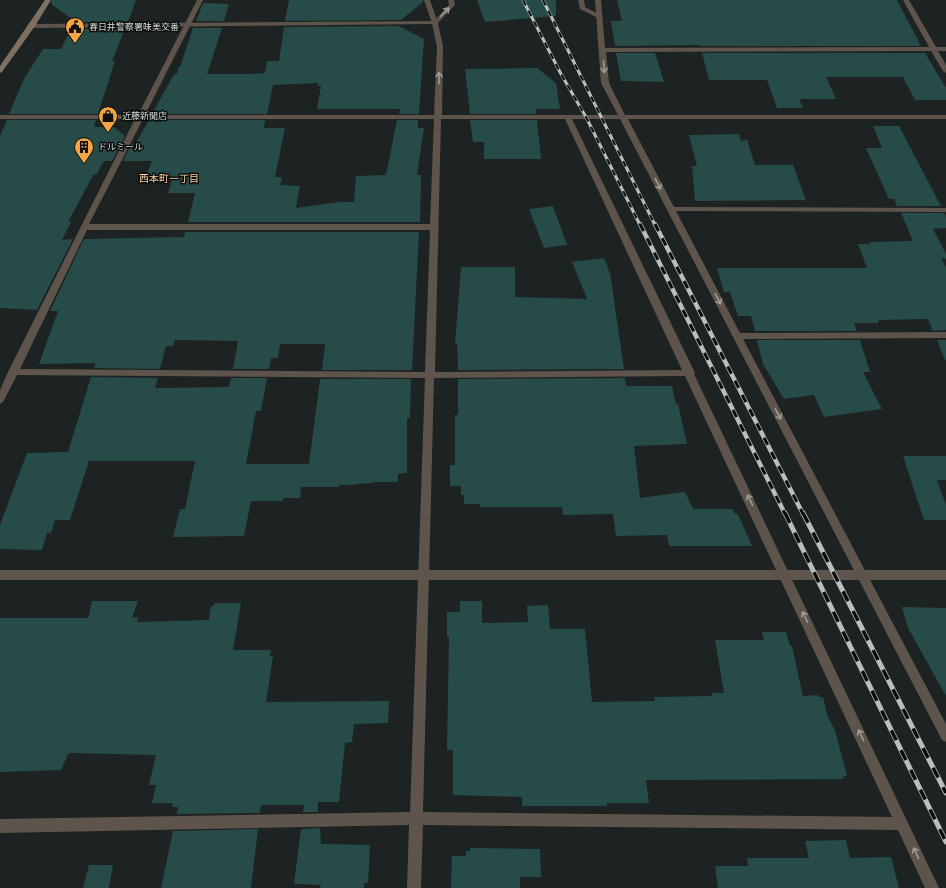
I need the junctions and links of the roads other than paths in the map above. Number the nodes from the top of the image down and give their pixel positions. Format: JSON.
{"nodes":[{"id":1,"x":48,"y":0,"type":"edge"},
{"id":2,"x":200,"y":0,"type":"edge"},
{"id":3,"x":427,"y":0,"type":"edge"},
{"id":4,"x":451,"y":0,"type":"edge"},
{"id":5,"x":581,"y":0,"type":"edge"},
{"id":6,"x":598,"y":0,"type":"edge"},
{"id":7,"x":906,"y":0,"type":"edge"},
{"id":8,"x":600,"y":16,"type":"junction"},
{"id":9,"x":435,"y":23,"type":"junction"},
{"id":10,"x":32,"y":26,"type":"junction"},
{"id":11,"x":186,"y":26,"type":"junction"},
{"id":12,"x":946,"y":49,"type":"edge"},
{"id":13,"x":603,"y":50,"type":"junction"},
{"id":14,"x":934,"y":50,"type":"junction"},
{"id":15,"x":0,"y":71,"type":"edge"},
{"id":16,"x":946,"y":71,"type":"edge"},
{"id":17,"x":439,"y":116,"type":"junction"},
{"id":18,"x":567,"y":116,"type":"junction"},
{"id":19,"x":622,"y":116,"type":"junction"},
{"id":20,"x":0,"y":117,"type":"edge"},
{"id":21,"x":946,"y":117,"type":"edge"},
{"id":22,"x":140,"y":118,"type":"junction"},
{"id":23,"x":670,"y":209,"type":"junction"},
{"id":24,"x":946,"y":210,"type":"edge"},
{"id":25,"x":84,"y":227,"type":"junction"},
{"id":26,"x":435,"y":227,"type":"junction"},
{"id":27,"x":946,"y":335,"type":"edge"},
{"id":28,"x":737,"y":336,"type":"junction"},
{"id":29,"x":14,"y":372,"type":"junction"},
{"id":30,"x":690,"y":373,"type":"junction"},
{"id":31,"x":430,"y":375,"type":"junction"},
{"id":32,"x":0,"y":400,"type":"edge"},
{"id":33,"x":0,"y":575,"type":"edge"},
{"id":34,"x":786,"y":575,"type":"junction"},
{"id":35,"x":946,"y":575,"type":"edge"},
{"id":36,"x":424,"y":576,"type":"junction"},
{"id":37,"x":862,"y":576,"type":"junction"},
{"id":38,"x":946,"y":736,"type":"edge"},
{"id":39,"x":417,"y":818,"type":"junction"},
{"id":40,"x":902,"y":824,"type":"junction"},
{"id":41,"x":0,"y":826,"type":"edge"},
{"id":42,"x":414,"y":888,"type":"edge"},
{"id":43,"x":932,"y":888,"type":"edge"}],
"edges":[{"from":1,"to":10,"type":"main road"},
{"from":2,"to":11,"type":"street"},
{"from":3,"to":9,"type":"street"},
{"from":9,"to":4,"type":"street","one_way":true},
{"from":5,"to":8,"type":"street"},
{"from":6,"to":8,"type":"street"},
{"from":7,"to":14,"type":"street"},
{"from":8,"to":13,"type":"street"},
{"from":9,"to":11,"type":"street"},
{"from":17,"to":9,"type":"street","one_way":true},
{"from":10,"to":11,"type":"street"},
{"from":10,"to":15,"type":"main road"},
{"from":11,"to":22,"type":"street"},
{"from":12,"to":14,"type":"street"},
{"from":13,"to":14,"type":"street"},
{"from":13,"to":19,"type":"street","one_way":true},
{"from":14,"to":16,"type":"street"},
{"from":17,"to":18,"type":"street"},
{"from":17,"to":22,"type":"street"},
{"from":17,"to":26,"type":"street"},
{"from":18,"to":19,"type":"street"},
{"from":18,"to":30,"type":"street"},
{"from":19,"to":21,"type":"street"},
{"from":19,"to":23,"type":"street","one_way":true},
{"from":20,"to":22,"type":"street"},
{"from":22,"to":25,"type":"street"},
{"from":23,"to":24,"type":"street"},
{"from":23,"to":28,"type":"street","one_way":true},
{"from":25,"to":26,"type":"street"},
{"from":25,"to":29,"type":"street"},
{"from":26,"to":31,"type":"street"},
{"from":27,"to":28,"type":"street"},
{"from":28,"to":37,"type":"street","one_way":true},
{"from":29,"to":31,"type":"street"},
{"from":29,"to":32,"type":"street"},
{"from":30,"to":31,"type":"street"},
{"from":34,"to":30,"type":"street","one_way":true},
{"from":31,"to":36,"type":"street"},
{"from":33,"to":36,"type":"street"},
{"from":34,"to":36,"type":"street"},
{"from":34,"to":37,"type":"street"},
{"from":40,"to":34,"type":"street","one_way":true},
{"from":35,"to":37,"type":"street"},
{"from":36,"to":39,"type":"street"},
{"from":37,"to":38,"type":"street"},
{"from":39,"to":40,"type":"street"},
{"from":39,"to":41,"type":"street"},
{"from":39,"to":42,"type":"street"},
{"from":43,"to":40,"type":"street","one_way":true}]}
